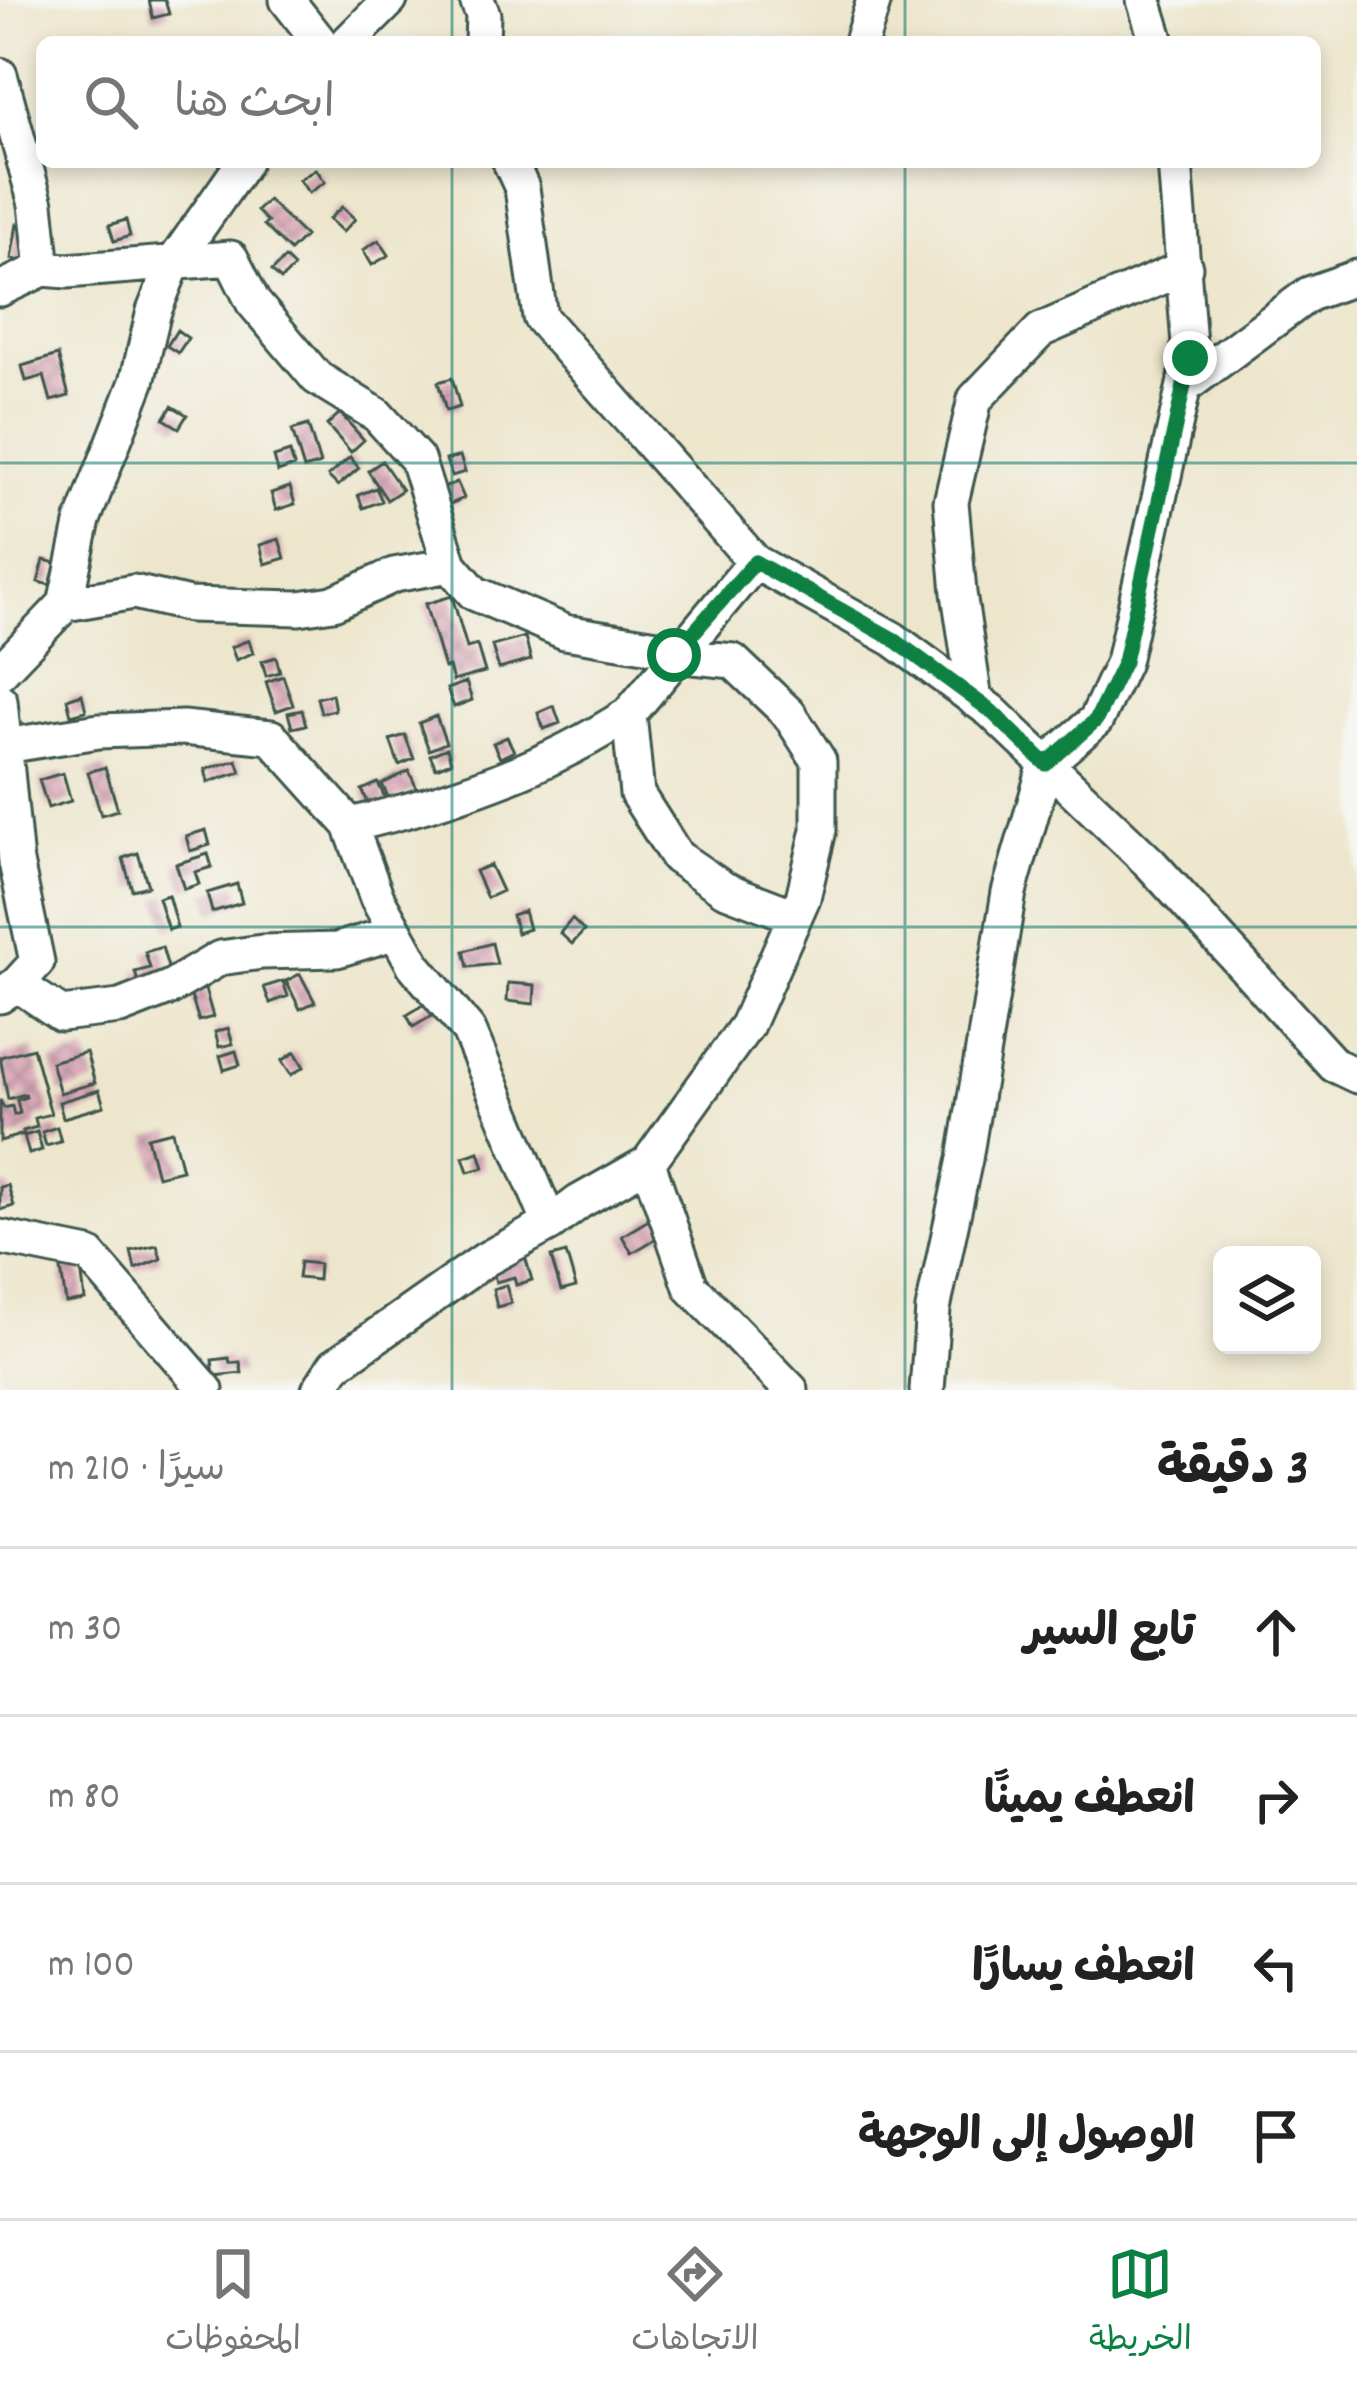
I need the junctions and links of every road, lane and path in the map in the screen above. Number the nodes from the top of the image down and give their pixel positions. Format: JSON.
{"nodes":[{"id":1,"x":287,"y":0,"type":"edge"},
{"id":2,"x":390,"y":0,"type":"edge"},
{"id":3,"x":477,"y":0,"type":"edge"},
{"id":4,"x":874,"y":0,"type":"edge"},
{"id":5,"x":1144,"y":0,"type":"edge"},
{"id":6,"x":315,"y":36,"type":"edge"},
{"id":7,"x":354,"y":36,"type":"edge"},
{"id":8,"x":482,"y":36,"type":"edge"},
{"id":9,"x":863,"y":36,"type":"edge"},
{"id":10,"x":1155,"y":36,"type":"edge"},
{"id":11,"x":0,"y":75,"type":"edge"},
{"id":12,"x":240,"y":168,"type":"edge"},
{"id":13,"x":1176,"y":168,"type":"edge"},
{"id":14,"x":516,"y":175,"type":"edge"},
{"id":15,"x":174,"y":262,"type":"junction"},
{"id":16,"x":1185,"y":267,"type":"junction"},
{"id":17,"x":43,"y":269,"type":"junction"},
{"id":18,"x":1357,"y":278,"type":"edge"},
{"id":19,"x":0,"y":289,"type":"edge"},
{"id":20,"x":1184,"y":387,"type":"junction"},
{"id":21,"x":755,"y":562,"type":"junction"},
{"id":22,"x":450,"y":565,"type":"junction"},
{"id":23,"x":64,"y":604,"type":"junction"},
{"id":24,"x":674,"y":655,"type":"junction"},
{"id":25,"x":0,"y":672,"type":"edge"},
{"id":26,"x":0,"y":700,"type":"edge"},
{"id":27,"x":975,"y":700,"type":"junction"},
{"id":28,"x":629,"y":714,"type":"junction"},
{"id":29,"x":5,"y":746,"type":"junction"},
{"id":30,"x":1046,"y":764,"type":"junction"},
{"id":31,"x":350,"y":825,"type":"junction"},
{"id":32,"x":794,"y":916,"type":"junction"},
{"id":33,"x":396,"y":932,"type":"junction"},
{"id":34,"x":9,"y":990,"type":"edge"},
{"id":35,"x":1357,"y":1076,"type":"edge"},
{"id":36,"x":648,"y":1162,"type":"junction"},
{"id":37,"x":550,"y":1224,"type":"junction"},
{"id":38,"x":0,"y":1237,"type":"edge"},
{"id":39,"x":206,"y":1390,"type":"edge"},
{"id":40,"x":320,"y":1390,"type":"edge"},
{"id":41,"x":791,"y":1390,"type":"edge"},
{"id":42,"x":927,"y":1390,"type":"edge"}],
"edges":[{"from":1,"to":6,"type":"street"},
{"from":2,"to":7,"type":"street"},
{"from":3,"to":8,"type":"street"},
{"from":4,"to":9,"type":"street"},
{"from":5,"to":10,"type":"street"},
{"from":11,"to":17,"type":"street"},
{"from":12,"to":15,"type":"street"},
{"from":13,"to":16,"type":"street"},
{"from":14,"to":21,"type":"street"},
{"from":15,"to":17,"type":"street"},
{"from":15,"to":22,"type":"street"},
{"from":15,"to":23,"type":"street"},
{"from":16,"to":20,"type":"street"},
{"from":16,"to":27,"type":"street"},
{"from":17,"to":19,"type":"street"},
{"from":18,"to":20,"type":"street"},
{"from":20,"to":30,"type":"street"},
{"from":21,"to":24,"type":"street"},
{"from":21,"to":27,"type":"street"},
{"from":22,"to":23,"type":"street"},
{"from":22,"to":24,"type":"street"},
{"from":23,"to":25,"type":"street"},
{"from":24,"to":28,"type":"street"},
{"from":24,"to":32,"type":"street"},
{"from":26,"to":29,"type":"street"},
{"from":27,"to":30,"type":"street"},
{"from":28,"to":31,"type":"street"},
{"from":28,"to":32,"type":"street"},
{"from":29,"to":31,"type":"street"},
{"from":29,"to":34,"type":"street"},
{"from":30,"to":35,"type":"street"},
{"from":30,"to":42,"type":"street"},
{"from":31,"to":33,"type":"street"},
{"from":32,"to":36,"type":"street"},
{"from":33,"to":34,"type":"street"},
{"from":33,"to":37,"type":"street"},
{"from":36,"to":37,"type":"street"},
{"from":36,"to":41,"type":"street"},
{"from":37,"to":40,"type":"street"},
{"from":38,"to":39,"type":"street"}]}
